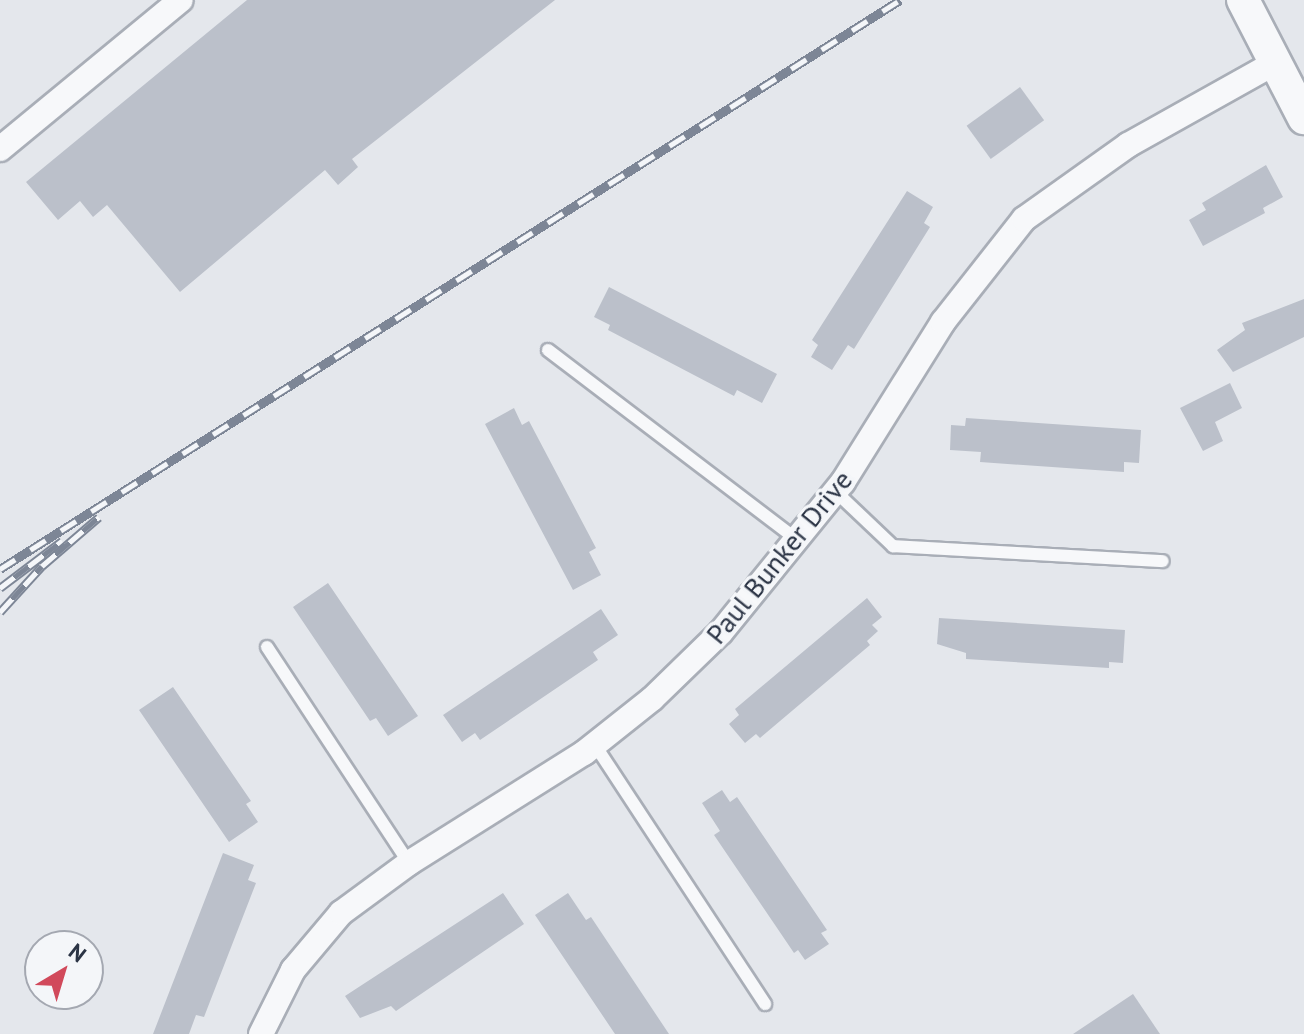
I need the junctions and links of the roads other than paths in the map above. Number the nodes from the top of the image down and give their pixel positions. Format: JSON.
{"nodes":[{"id":1,"x":181,"y":0,"type":"edge"},
{"id":2,"x":1243,"y":0,"type":"edge"},
{"id":3,"x":1275,"y":63,"type":"junction"},
{"id":4,"x":1304,"y":118,"type":"edge"},
{"id":5,"x":0,"y":149,"type":"edge"},
{"id":6,"x":548,"y":350,"type":"dead end"},
{"id":7,"x":836,"y":492,"type":"junction"},
{"id":8,"x":799,"y":541,"type":"junction"},
{"id":9,"x":1163,"y":561,"type":"dead end"},
{"id":10,"x":267,"y":647,"type":"dead end"},
{"id":11,"x":595,"y":745,"type":"junction"},
{"id":12,"x":409,"y":863,"type":"junction"},
{"id":13,"x":765,"y":1004,"type":"dead end"},
{"id":14,"x":261,"y":1034,"type":"edge"}],
"edges":[{"from":1,"to":5,"type":"street"},
{"from":2,"to":3,"type":"street"},
{"from":3,"to":4,"type":"street"},
{"from":3,"to":7,"type":"street","name":"Paul Bunker Drive"},
{"from":6,"to":8,"type":"lane"},
{"from":7,"to":8,"type":"street","name":"Paul Bunker Drive"},
{"from":7,"to":9,"type":"lane"},
{"from":8,"to":11,"type":"street","name":"Paul Bunker Drive"},
{"from":10,"to":12,"type":"lane"},
{"from":11,"to":12,"type":"street","name":"Paul Bunker Drive"},
{"from":11,"to":13,"type":"lane"},
{"from":12,"to":14,"type":"street","name":"Paul Bunker Drive"}]}
